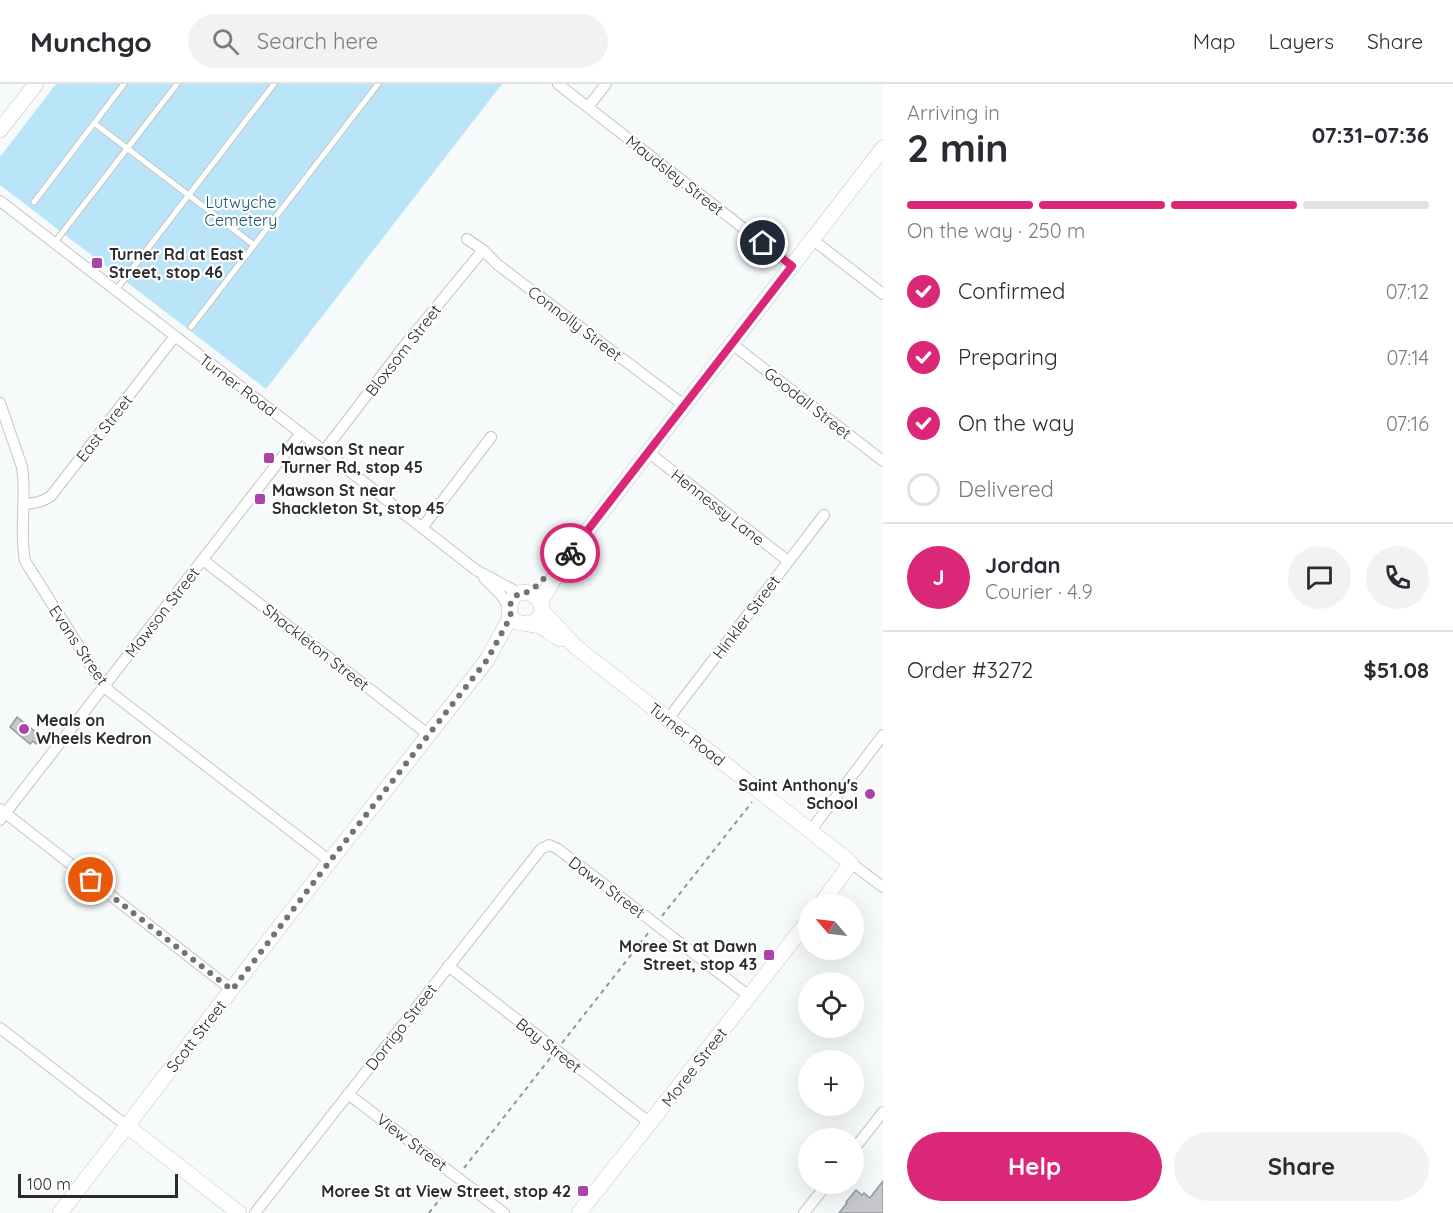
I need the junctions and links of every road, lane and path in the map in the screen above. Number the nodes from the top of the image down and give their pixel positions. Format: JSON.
{"nodes":[{"id":1,"x":36,"y":84,"type":"edge"},
{"id":2,"x":124,"y":84,"type":"edge"},
{"id":3,"x":177,"y":84,"type":"edge"},
{"id":4,"x":274,"y":84,"type":"edge"},
{"id":5,"x":378,"y":84,"type":"edge"},
{"id":6,"x":558,"y":84,"type":"edge"},
{"id":7,"x":606,"y":84,"type":"edge"},
{"id":8,"x":588,"y":107,"type":"junction"},
{"id":9,"x":94,"y":123,"type":"junction"},
{"id":10,"x":0,"y":130,"type":"edge"},
{"id":11,"x":128,"y":148,"type":"junction"},
{"id":12,"x":883,"y":148,"type":"edge"},
{"id":13,"x":189,"y":195,"type":"junction"},
{"id":14,"x":0,"y":201,"type":"edge"},
{"id":15,"x":34,"y":202,"type":"dead end"},
{"id":16,"x":467,"y":238,"type":"dead end"},
{"id":17,"x":813,"y":240,"type":"junction"},
{"id":18,"x":55,"y":242,"type":"junction"},
{"id":19,"x":254,"y":245,"type":"junction"},
{"id":20,"x":483,"y":250,"type":"junction"},
{"id":21,"x":792,"y":266,"type":"junction"},
{"id":22,"x":116,"y":290,"type":"junction"},
{"id":23,"x":883,"y":294,"type":"edge"},
{"id":24,"x":191,"y":327,"type":"dead end"},
{"id":25,"x":175,"y":336,"type":"junction"},
{"id":26,"x":732,"y":344,"type":"junction"},
{"id":27,"x":0,"y":403,"type":"edge"},
{"id":28,"x":685,"y":406,"type":"junction"},
{"id":29,"x":301,"y":432,"type":"junction"},
{"id":30,"x":491,"y":437,"type":"dead end"},
{"id":31,"x":324,"y":451,"type":"junction"},
{"id":32,"x":648,"y":452,"type":"junction"},
{"id":33,"x":883,"y":461,"type":"edge"},
{"id":34,"x":23,"y":504,"type":"junction"},
{"id":35,"x":824,"y":515,"type":"dead end"},
{"id":36,"x":422,"y":528,"type":"junction"},
{"id":37,"x":203,"y":560,"type":"junction"},
{"id":38,"x":564,"y":561,"type":"junction"},
{"id":39,"x":788,"y":561,"type":"junction"},
{"id":40,"x":476,"y":570,"type":"junction"},
{"id":41,"x":524,"y":593,"type":"junction"},
{"id":42,"x":541,"y":606,"type":"junction"},
{"id":43,"x":518,"y":618,"type":"junction"},
{"id":44,"x":576,"y":647,"type":"junction"},
{"id":45,"x":104,"y":686,"type":"junction"},
{"id":46,"x":668,"y":720,"type":"junction"},
{"id":47,"x":429,"y":735,"type":"junction"},
{"id":48,"x":883,"y":735,"type":"edge"},
{"id":49,"x":752,"y":802,"type":"dead end"},
{"id":50,"x":2,"y":814,"type":"edge"},
{"id":51,"x":811,"y":830,"type":"junction"},
{"id":52,"x":549,"y":845,"type":"joint"},
{"id":53,"x":330,"y":861,"type":"junction"},
{"id":54,"x":851,"y":863,"type":"junction"},
{"id":55,"x":883,"y":887,"type":"edge"},
{"id":56,"x":828,"y":894,"type":"edge"},
{"id":57,"x":656,"y":924,"type":"junction"},
{"id":58,"x":798,"y":934,"type":"edge"},
{"id":59,"x":448,"y":966,"type":"junction"},
{"id":60,"x":232,"y":990,"type":"junction"},
{"id":61,"x":749,"y":996,"type":"junction"},
{"id":62,"x":0,"y":1028,"type":"edge"},
{"id":63,"x":556,"y":1051,"type":"junction"},
{"id":64,"x":348,"y":1094,"type":"junction"},
{"id":65,"x":883,"y":1112,"type":"edge"},
{"id":66,"x":651,"y":1123,"type":"junction"},
{"id":67,"x":127,"y":1126,"type":"junction"},
{"id":68,"x":864,"y":1136,"type":"edge"},
{"id":69,"x":457,"y":1177,"type":"junction"},
{"id":70,"x":819,"y":1194,"type":"edge"},
{"id":71,"x":60,"y":1213,"type":"edge"},
{"id":72,"x":239,"y":1213,"type":"edge"},
{"id":73,"x":255,"y":1213,"type":"edge"},
{"id":74,"x":429,"y":1213,"type":"edge"},
{"id":75,"x":504,"y":1213,"type":"edge"},
{"id":76,"x":579,"y":1213,"type":"edge"},
{"id":77,"x":804,"y":1213,"type":"edge"}],
"edges":[{"from":1,"to":10,"type":"street"},
{"from":2,"to":9,"type":"lane"},
{"from":3,"to":11,"type":"lane"},
{"from":4,"to":13,"type":"lane"},
{"from":5,"to":19,"type":"lane"},
{"from":6,"to":8,"type":"street","name":"Maudsley Street"},
{"from":7,"to":8,"type":"street"},
{"from":8,"to":21,"type":"street","name":"Maudsley Street"},
{"from":9,"to":11,"type":"lane"},
{"from":9,"to":15,"type":"lane"},
{"from":11,"to":13,"type":"lane"},
{"from":11,"to":18,"type":"lane"},
{"from":12,"to":17,"type":"street"},
{"from":13,"to":19,"type":"lane"},
{"from":13,"to":22,"type":"lane"},
{"from":14,"to":18,"type":"street","name":"Turner Road"},
{"from":16,"to":20,"type":"street","name":"Connolly Street"},
{"from":17,"to":21,"type":"street"},
{"from":17,"to":23,"type":"street"},
{"from":18,"to":22,"type":"street","name":"Turner Road"},
{"from":19,"to":24,"type":"lane"},
{"from":20,"to":28,"type":"street","name":"Connolly Street"},
{"from":20,"to":31,"type":"street","name":"Bloxsom Street"},
{"from":21,"to":26,"type":"street"},
{"from":22,"to":25,"type":"street","name":"Turner Road"},
{"from":25,"to":29,"type":"street","name":"Turner Road"},
{"from":25,"to":34,"type":"street","name":"East Street"},
{"from":26,"to":28,"type":"street"},
{"from":26,"to":33,"type":"street","name":"Goodall Street"},
{"from":27,"to":34,"type":"street","name":"Evans Street"},
{"from":28,"to":32,"type":"street"},
{"from":29,"to":31,"type":"street","name":"Turner Road"},
{"from":29,"to":37,"type":"street","name":"Mawson Street"},
{"from":30,"to":36,"type":"street"},
{"from":31,"to":36,"type":"street","name":"Turner Road"},
{"from":32,"to":38,"type":"street"},
{"from":32,"to":39,"type":"street","name":"Hennessy Lane"},
{"from":34,"to":45,"type":"street","name":"Evans Street"},
{"from":35,"to":39,"type":"street","name":"Hinkler Street"},
{"from":36,"to":40,"type":"street","name":"Turner Road"},
{"from":37,"to":45,"type":"street","name":"Mawson Street"},
{"from":37,"to":47,"type":"street","name":"Shackleton Street"},
{"from":38,"to":41,"type":"street"},
{"from":38,"to":42,"type":"street"},
{"from":39,"to":46,"type":"street","name":"Hinkler Street"},
{"from":40,"to":41,"type":"street","name":"Turner Road"},
{"from":40,"to":43,"type":"street","name":"Turner Road"},
{"from":41,"to":42,"type":"street","name":"Turner Road"},
{"from":41,"to":43,"type":"street"},
{"from":42,"to":43,"type":"street"},
{"from":42,"to":44,"type":"street","name":"Turner Road"},
{"from":43,"to":44,"type":"street","name":"Turner Road"},
{"from":43,"to":47,"type":"street","name":"Scott Street"},
{"from":44,"to":46,"type":"street","name":"Turner Road"},
{"from":45,"to":50,"type":"street","name":"Mawson Street"},
{"from":45,"to":53,"type":"street","name":"Evans Street"},
{"from":46,"to":51,"type":"street","name":"Turner Road"},
{"from":47,"to":53,"type":"street","name":"Scott Street"},
{"from":48,"to":51,"type":"street"},
{"from":49,"to":57,"type":"path"},
{"from":50,"to":60,"type":"street"},
{"from":51,"to":54,"type":"street","name":"Turner Road"},
{"from":52,"to":57,"type":"street","name":"Dawn Street"},
{"from":52,"to":59,"type":"street","name":"Dorrigo Street"},
{"from":53,"to":60,"type":"street","name":"Scott Street"},
{"from":54,"to":55,"type":"street","name":"Turner Road"},
{"from":54,"to":56,"type":"street"},
{"from":57,"to":61,"type":"street","name":"Dawn Street"},
{"from":57,"to":63,"type":"path"},
{"from":58,"to":61,"type":"street","name":"Moree Street"},
{"from":59,"to":63,"type":"street","name":"Bay Street"},
{"from":59,"to":64,"type":"street","name":"Dorrigo Street"},
{"from":60,"to":67,"type":"street","name":"Scott Street"},
{"from":61,"to":66,"type":"street","name":"Moree Street"},
{"from":62,"to":67,"type":"street"},
{"from":63,"to":66,"type":"street","name":"Bay Street"},
{"from":63,"to":69,"type":"path"},
{"from":64,"to":69,"type":"street","name":"View Street"},
{"from":64,"to":73,"type":"street","name":"Dorrigo Street"},
{"from":65,"to":68,"type":"street"},
{"from":66,"to":76,"type":"street","name":"Moree Street"},
{"from":67,"to":71,"type":"street","name":"Scott Street"},
{"from":67,"to":72,"type":"street"},
{"from":69,"to":74,"type":"path"},
{"from":69,"to":75,"type":"street","name":"View Street"},
{"from":70,"to":77,"type":"street"}]}
